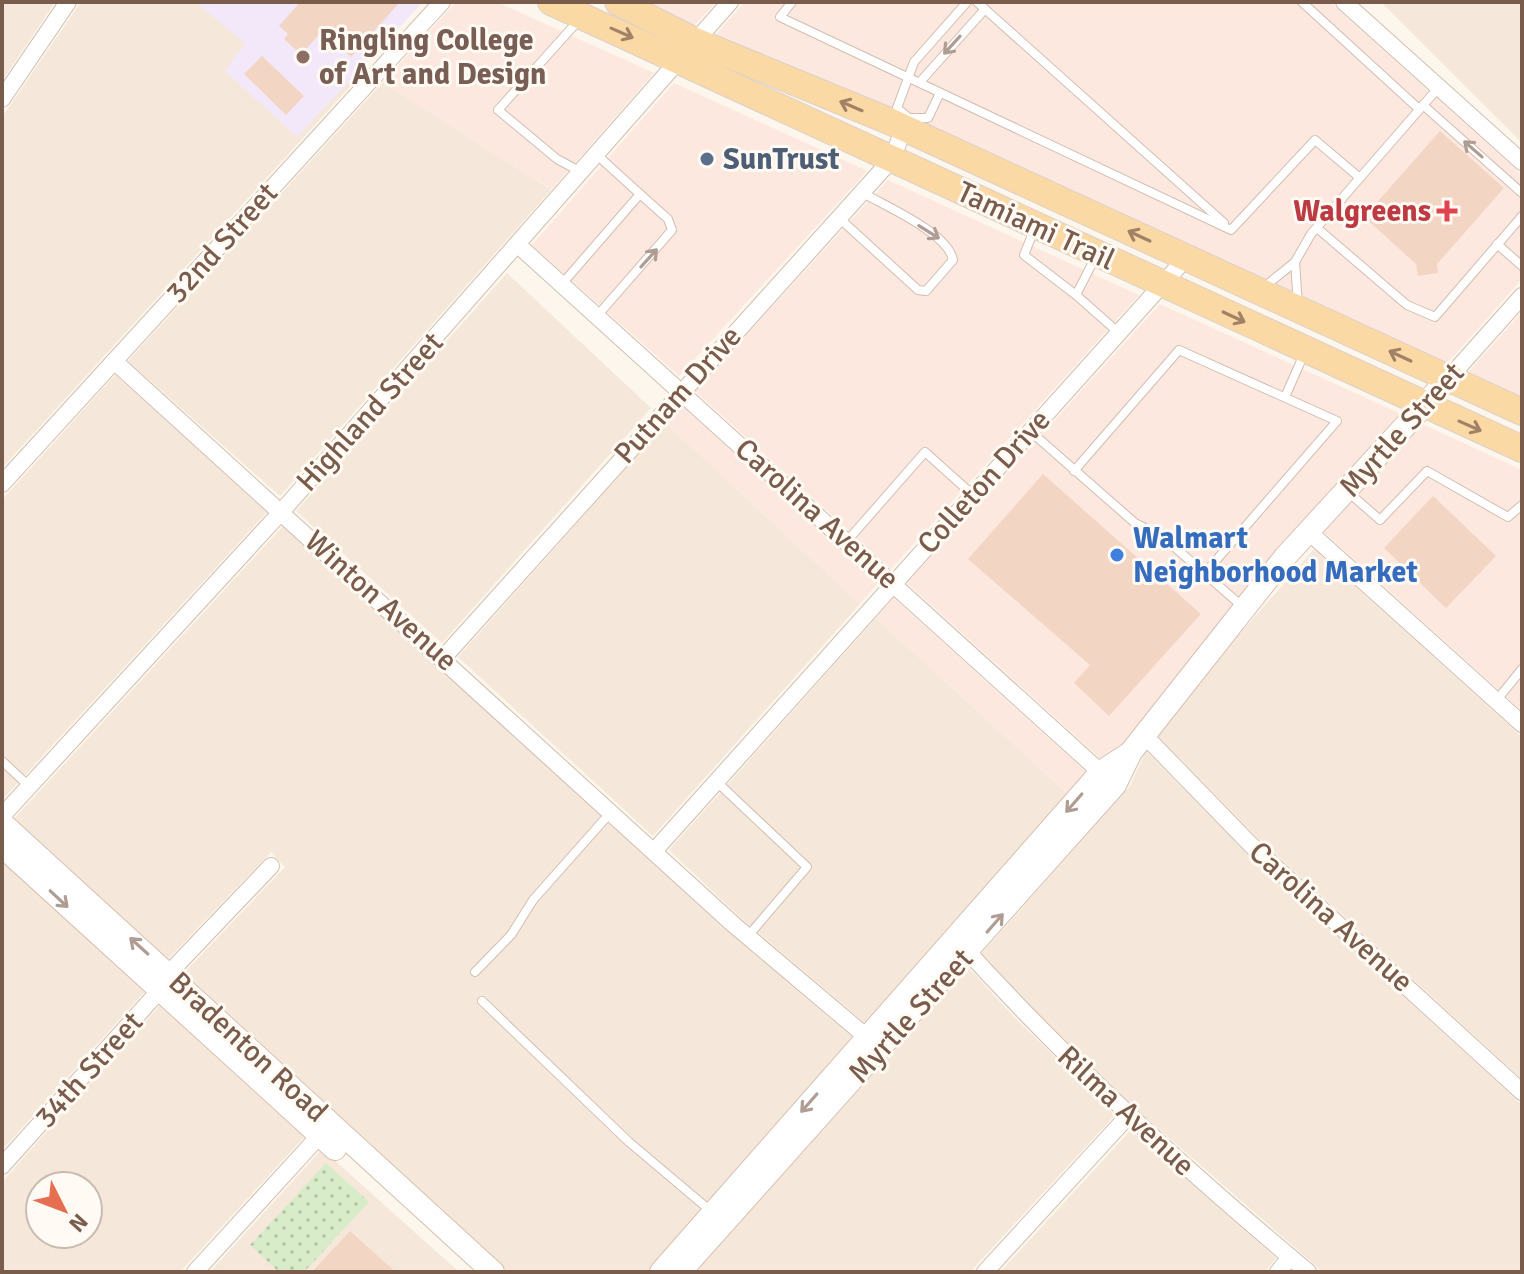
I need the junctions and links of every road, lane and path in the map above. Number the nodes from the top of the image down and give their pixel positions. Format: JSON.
{"nodes":[{"id":1,"x":68,"y":2,"type":"edge"},
{"id":2,"x":442,"y":2,"type":"edge"},
{"id":3,"x":551,"y":2,"type":"edge"},
{"id":4,"x":618,"y":2,"type":"edge"},
{"id":5,"x":730,"y":2,"type":"edge"},
{"id":6,"x":792,"y":2,"type":"edge"},
{"id":7,"x":967,"y":2,"type":"edge"},
{"id":8,"x":1302,"y":2,"type":"edge"},
{"id":9,"x":1344,"y":2,"type":"edge"},
{"id":10,"x":981,"y":5,"type":"edge"},
{"id":11,"x":582,"y":16,"type":"junction"},
{"id":12,"x":688,"y":50,"type":"junction"},
{"id":13,"x":910,"y":78,"type":"junction"},
{"id":14,"x":920,"y":82,"type":"junction"},
{"id":15,"x":1439,"y":87,"type":"junction"},
{"id":16,"x":940,"y":93,"type":"junction"},
{"id":17,"x":2,"y":99,"type":"edge"},
{"id":18,"x":1421,"y":107,"type":"junction"},
{"id":19,"x":907,"y":123,"type":"junction"},
{"id":20,"x":597,"y":155,"type":"junction"},
{"id":21,"x":892,"y":159,"type":"junction"},
{"id":22,"x":1522,"y":162,"type":"edge"},
{"id":23,"x":581,"y":172,"type":"junction"},
{"id":24,"x":1360,"y":178,"type":"junction"},
{"id":25,"x":862,"y":192,"type":"junction"},
{"id":26,"x":1522,"y":193,"type":"edge"},
{"id":27,"x":640,"y":194,"type":"junction"},
{"id":28,"x":1522,"y":216,"type":"edge"},
{"id":29,"x":839,"y":218,"type":"junction"},
{"id":30,"x":1036,"y":226,"type":"junction"},
{"id":31,"x":1317,"y":228,"type":"junction"},
{"id":32,"x":1231,"y":230,"type":"junction"},
{"id":33,"x":1497,"y":244,"type":"junction"},
{"id":34,"x":518,"y":245,"type":"junction"},
{"id":35,"x":1098,"y":254,"type":"junction"},
{"id":36,"x":1186,"y":258,"type":"junction"},
{"id":37,"x":1295,"y":262,"type":"junction"},
{"id":38,"x":1522,"y":266,"type":"edge"},
{"id":39,"x":562,"y":284,"type":"junction"},
{"id":40,"x":1163,"y":284,"type":"junction"},
{"id":41,"x":1260,"y":291,"type":"junction"},
{"id":42,"x":1076,"y":295,"type":"junction"},
{"id":43,"x":1522,"y":296,"type":"edge"},
{"id":44,"x":1298,"y":309,"type":"junction"},
{"id":45,"x":597,"y":316,"type":"junction"},
{"id":46,"x":1119,"y":333,"type":"junction"},
{"id":47,"x":1306,"y":350,"type":"junction"},
{"id":48,"x":114,"y":361,"type":"junction"},
{"id":49,"x":1449,"y":378,"type":"junction"},
{"id":50,"x":681,"y":391,"type":"junction"},
{"id":51,"x":1285,"y":397,"type":"junction"},
{"id":52,"x":1424,"y":405,"type":"junction"},
{"id":53,"x":1522,"y":412,"type":"edge"},
{"id":54,"x":1030,"y":431,"type":"junction"},
{"id":55,"x":1522,"y":449,"type":"edge"},
{"id":56,"x":1074,"y":471,"type":"junction"},
{"id":57,"x":2,"y":484,"type":"edge"},
{"id":58,"x":1347,"y":491,"type":"junction"},
{"id":59,"x":973,"y":495,"type":"junction"},
{"id":60,"x":1522,"y":505,"type":"edge"},
{"id":61,"x":282,"y":511,"type":"junction"},
{"id":62,"x":1309,"y":532,"type":"junction"},
{"id":63,"x":847,"y":541,"type":"junction"},
{"id":64,"x":1205,"y":573,"type":"junction"},
{"id":65,"x":892,"y":583,"type":"junction"},
{"id":66,"x":1244,"y":607,"type":"junction"},
{"id":67,"x":444,"y":657,"type":"junction"},
{"id":68,"x":1522,"y":669,"type":"edge"},
{"id":69,"x":1496,"y":701,"type":"junction"},
{"id":70,"x":1522,"y":724,"type":"edge"},
{"id":71,"x":1138,"y":744,"type":"junction"},
{"id":72,"x":2,"y":761,"type":"edge"},
{"id":73,"x":1108,"y":779,"type":"junction"},
{"id":74,"x":716,"y":782,"type":"junction"},
{"id":75,"x":30,"y":787,"type":"junction"},
{"id":76,"x":611,"y":811,"type":"junction"},
{"id":77,"x":2,"y":816,"type":"edge"},
{"id":78,"x":2,"y":823,"type":"edge"},
{"id":79,"x":3,"y":849,"type":"edge"},
{"id":80,"x":655,"y":850,"type":"junction"},
{"id":81,"x":271,"y":866,"type":"dead end"},
{"id":82,"x":748,"y":936,"type":"junction"},
{"id":83,"x":962,"y":946,"type":"junction"},
{"id":84,"x":475,"y":972,"type":"dead end"},
{"id":85,"x":164,"y":982,"type":"junction"},
{"id":86,"x":482,"y":1001,"type":"dead end"},
{"id":87,"x":874,"y":1043,"type":"junction"},
{"id":88,"x":1522,"y":1092,"type":"edge"},
{"id":89,"x":1129,"y":1115,"type":"junction"},
{"id":90,"x":320,"y":1135,"type":"junction"},
{"id":91,"x":2,"y":1166,"type":"edge"},
{"id":92,"x":712,"y":1213,"type":"junction"},
{"id":93,"x":1290,"y":1257,"type":"junction"},
{"id":94,"x":195,"y":1272,"type":"edge"},
{"id":95,"x":473,"y":1272,"type":"edge"},
{"id":96,"x":493,"y":1272,"type":"edge"},
{"id":97,"x":661,"y":1272,"type":"edge"},
{"id":98,"x":680,"y":1272,"type":"edge"},
{"id":99,"x":985,"y":1272,"type":"edge"},
{"id":100,"x":1278,"y":1272,"type":"edge"},
{"id":101,"x":1308,"y":1272,"type":"edge"}],
"edges":[{"from":1,"to":17,"type":"street"},
{"from":2,"to":48,"type":"street","name":"32nd Street"},
{"from":3,"to":11,"type":"main road","name":"Tamiami Trail"},
{"from":4,"to":12,"type":"main road","name":"Tamiami Trail"},
{"from":5,"to":12,"type":"street","name":"Highland Street"},
{"from":6,"to":13,"type":"lane"},
{"from":7,"to":13,"type":"lane"},
{"from":8,"to":18,"type":"lane"},
{"from":9,"to":15,"type":"street"},
{"from":10,"to":14,"type":"lane","one_way":true},
{"from":10,"to":32,"type":"lane"},
{"from":11,"to":12,"type":"main road","name":"Tamiami Trail","one_way":true},
{"from":11,"to":23,"type":"lane"},
{"from":19,"to":12,"type":"main road","name":"Tamiami Trail","one_way":true},
{"from":12,"to":20,"type":"street","name":"Highland Street"},
{"from":12,"to":21,"type":"main road","name":"Tamiami Trail"},
{"from":13,"to":14,"type":"lane"},
{"from":13,"to":19,"type":"lane"},
{"from":14,"to":16,"type":"lane"},
{"from":15,"to":18,"type":"lane"},
{"from":15,"to":22,"type":"street"},
{"from":16,"to":19,"type":"lane"},
{"from":16,"to":32,"type":"lane"},
{"from":18,"to":24,"type":"lane"},
{"from":26,"to":18,"type":"lane","one_way":true},
{"from":19,"to":21,"type":"street","name":"Putnam Drive"},
{"from":36,"to":19,"type":"main road","name":"Tamiami Trail","one_way":true},
{"from":20,"to":23,"type":"street","name":"Highland Street"},
{"from":20,"to":27,"type":"lane"},
{"from":21,"to":25,"type":"street","name":"Putnam Drive"},
{"from":21,"to":30,"type":"main road","name":"Tamiami Trail"},
{"from":23,"to":34,"type":"street","name":"Highland Street"},
{"from":24,"to":31,"type":"lane"},
{"from":24,"to":32,"type":"lane"},
{"from":25,"to":29,"type":"street","name":"Putnam Drive"},
{"from":25,"to":29,"type":"lane","one_way":true},
{"from":27,"to":39,"type":"lane"},
{"from":45,"to":27,"type":"lane","one_way":true},
{"from":28,"to":33,"type":"lane"},
{"from":29,"to":50,"type":"street","name":"Putnam Drive"},
{"from":30,"to":35,"type":"main road","name":"Tamiami Trail"},
{"from":30,"to":42,"type":"lane"},
{"from":31,"to":33,"type":"lane"},
{"from":31,"to":37,"type":"lane"},
{"from":33,"to":38,"type":"lane"},
{"from":34,"to":39,"type":"street","name":"Carolina Avenue"},
{"from":34,"to":61,"type":"street","name":"Highland Street"},
{"from":35,"to":40,"type":"main road","name":"Tamiami Trail"},
{"from":35,"to":42,"type":"lane"},
{"from":36,"to":40,"type":"street","name":"Colleton Drive"},
{"from":36,"to":41,"type":"main road","name":"Tamiami Trail"},
{"from":37,"to":41,"type":"lane"},
{"from":37,"to":44,"type":"lane"},
{"from":39,"to":45,"type":"street","name":"Carolina Avenue"},
{"from":40,"to":46,"type":"street","name":"Colleton Drive"},
{"from":40,"to":47,"type":"main road","name":"Tamiami Trail","one_way":true},
{"from":41,"to":44,"type":"main road","name":"Tamiami Trail"},
{"from":42,"to":46,"type":"lane"},
{"from":43,"to":49,"type":"street","name":"Myrtle Street"},
{"from":49,"to":44,"type":"main road","name":"Tamiami Trail","one_way":true},
{"from":45,"to":50,"type":"street","name":"Carolina Avenue"},
{"from":46,"to":54,"type":"street","name":"Colleton Drive"},
{"from":47,"to":51,"type":"lane"},
{"from":47,"to":52,"type":"main road","name":"Tamiami Trail"},
{"from":48,"to":57,"type":"street","name":"32nd Street"},
{"from":48,"to":61,"type":"street","name":"Winton Avenue"},
{"from":49,"to":52,"type":"street","name":"Myrtle Street"},
{"from":49,"to":53,"type":"main road","name":"Tamiami Trail"},
{"from":50,"to":63,"type":"street","name":"Carolina Avenue"},
{"from":50,"to":67,"type":"street","name":"Putnam Drive"},
{"from":51,"to":56,"type":"lane"},
{"from":51,"to":64,"type":"lane"},
{"from":52,"to":55,"type":"main road","name":"Tamiami Trail","one_way":true},
{"from":52,"to":58,"type":"street","name":"Myrtle Street"},
{"from":54,"to":56,"type":"lane"},
{"from":54,"to":59,"type":"street","name":"Colleton Drive"},
{"from":56,"to":64,"type":"lane"},
{"from":58,"to":60,"type":"lane"},
{"from":58,"to":62,"type":"street","name":"Myrtle Street"},
{"from":59,"to":63,"type":"lane"},
{"from":59,"to":65,"type":"street","name":"Colleton Drive"},
{"from":61,"to":67,"type":"street","name":"Winton Avenue"},
{"from":61,"to":75,"type":"street","name":"Highland Street"},
{"from":62,"to":66,"type":"street","name":"Myrtle Street"},
{"from":62,"to":69,"type":"street"},
{"from":63,"to":65,"type":"street","name":"Carolina Avenue"},
{"from":64,"to":66,"type":"lane"},
{"from":65,"to":73,"type":"street","name":"Carolina Avenue"},
{"from":65,"to":74,"type":"street","name":"Colleton Drive"},
{"from":66,"to":71,"type":"street","name":"Myrtle Street"},
{"from":67,"to":76,"type":"street","name":"Winton Avenue"},
{"from":68,"to":69,"type":"lane"},
{"from":69,"to":70,"type":"street"},
{"from":71,"to":73,"type":"street","name":"Myrtle Street"},
{"from":71,"to":88,"type":"street","name":"Carolina Avenue"},
{"from":72,"to":75,"type":"lane"},
{"from":73,"to":83,"type":"street","name":"Myrtle Street"},
{"from":74,"to":80,"type":"street","name":"Colleton Drive"},
{"from":74,"to":82,"type":"lane"},
{"from":75,"to":77,"type":"street","name":"Highland Street"},
{"from":76,"to":80,"type":"street","name":"Winton Avenue"},
{"from":76,"to":84,"type":"lane"},
{"from":85,"to":78,"type":"street","name":"Bradenton Road","one_way":true},
{"from":79,"to":85,"type":"street","name":"Bradenton Road","one_way":true},
{"from":80,"to":82,"type":"street","name":"Winton Avenue"},
{"from":81,"to":85,"type":"street","name":"34th Street"},
{"from":82,"to":87,"type":"street","name":"Winton Avenue"},
{"from":83,"to":87,"type":"street","name":"Myrtle Street"},
{"from":83,"to":89,"type":"street","name":"Rilma Avenue"},
{"from":85,"to":90,"type":"street","name":"Bradenton Road"},
{"from":85,"to":91,"type":"street","name":"34th Street"},
{"from":85,"to":96,"type":"street","name":"Bradenton Road"},
{"from":86,"to":92,"type":"lane"},
{"from":87,"to":92,"type":"street","name":"Myrtle Street","one_way":true},
{"from":87,"to":98,"type":"street","name":"Myrtle Street"},
{"from":89,"to":93,"type":"street","name":"Rilma Avenue"},
{"from":89,"to":99,"type":"street"},
{"from":90,"to":94,"type":"street"},
{"from":90,"to":95,"type":"street","name":"Bradenton Road"},
{"from":92,"to":97,"type":"street","name":"Myrtle Street"},
{"from":93,"to":100,"type":"street"},
{"from":93,"to":101,"type":"street","name":"Rilma Avenue"}]}
